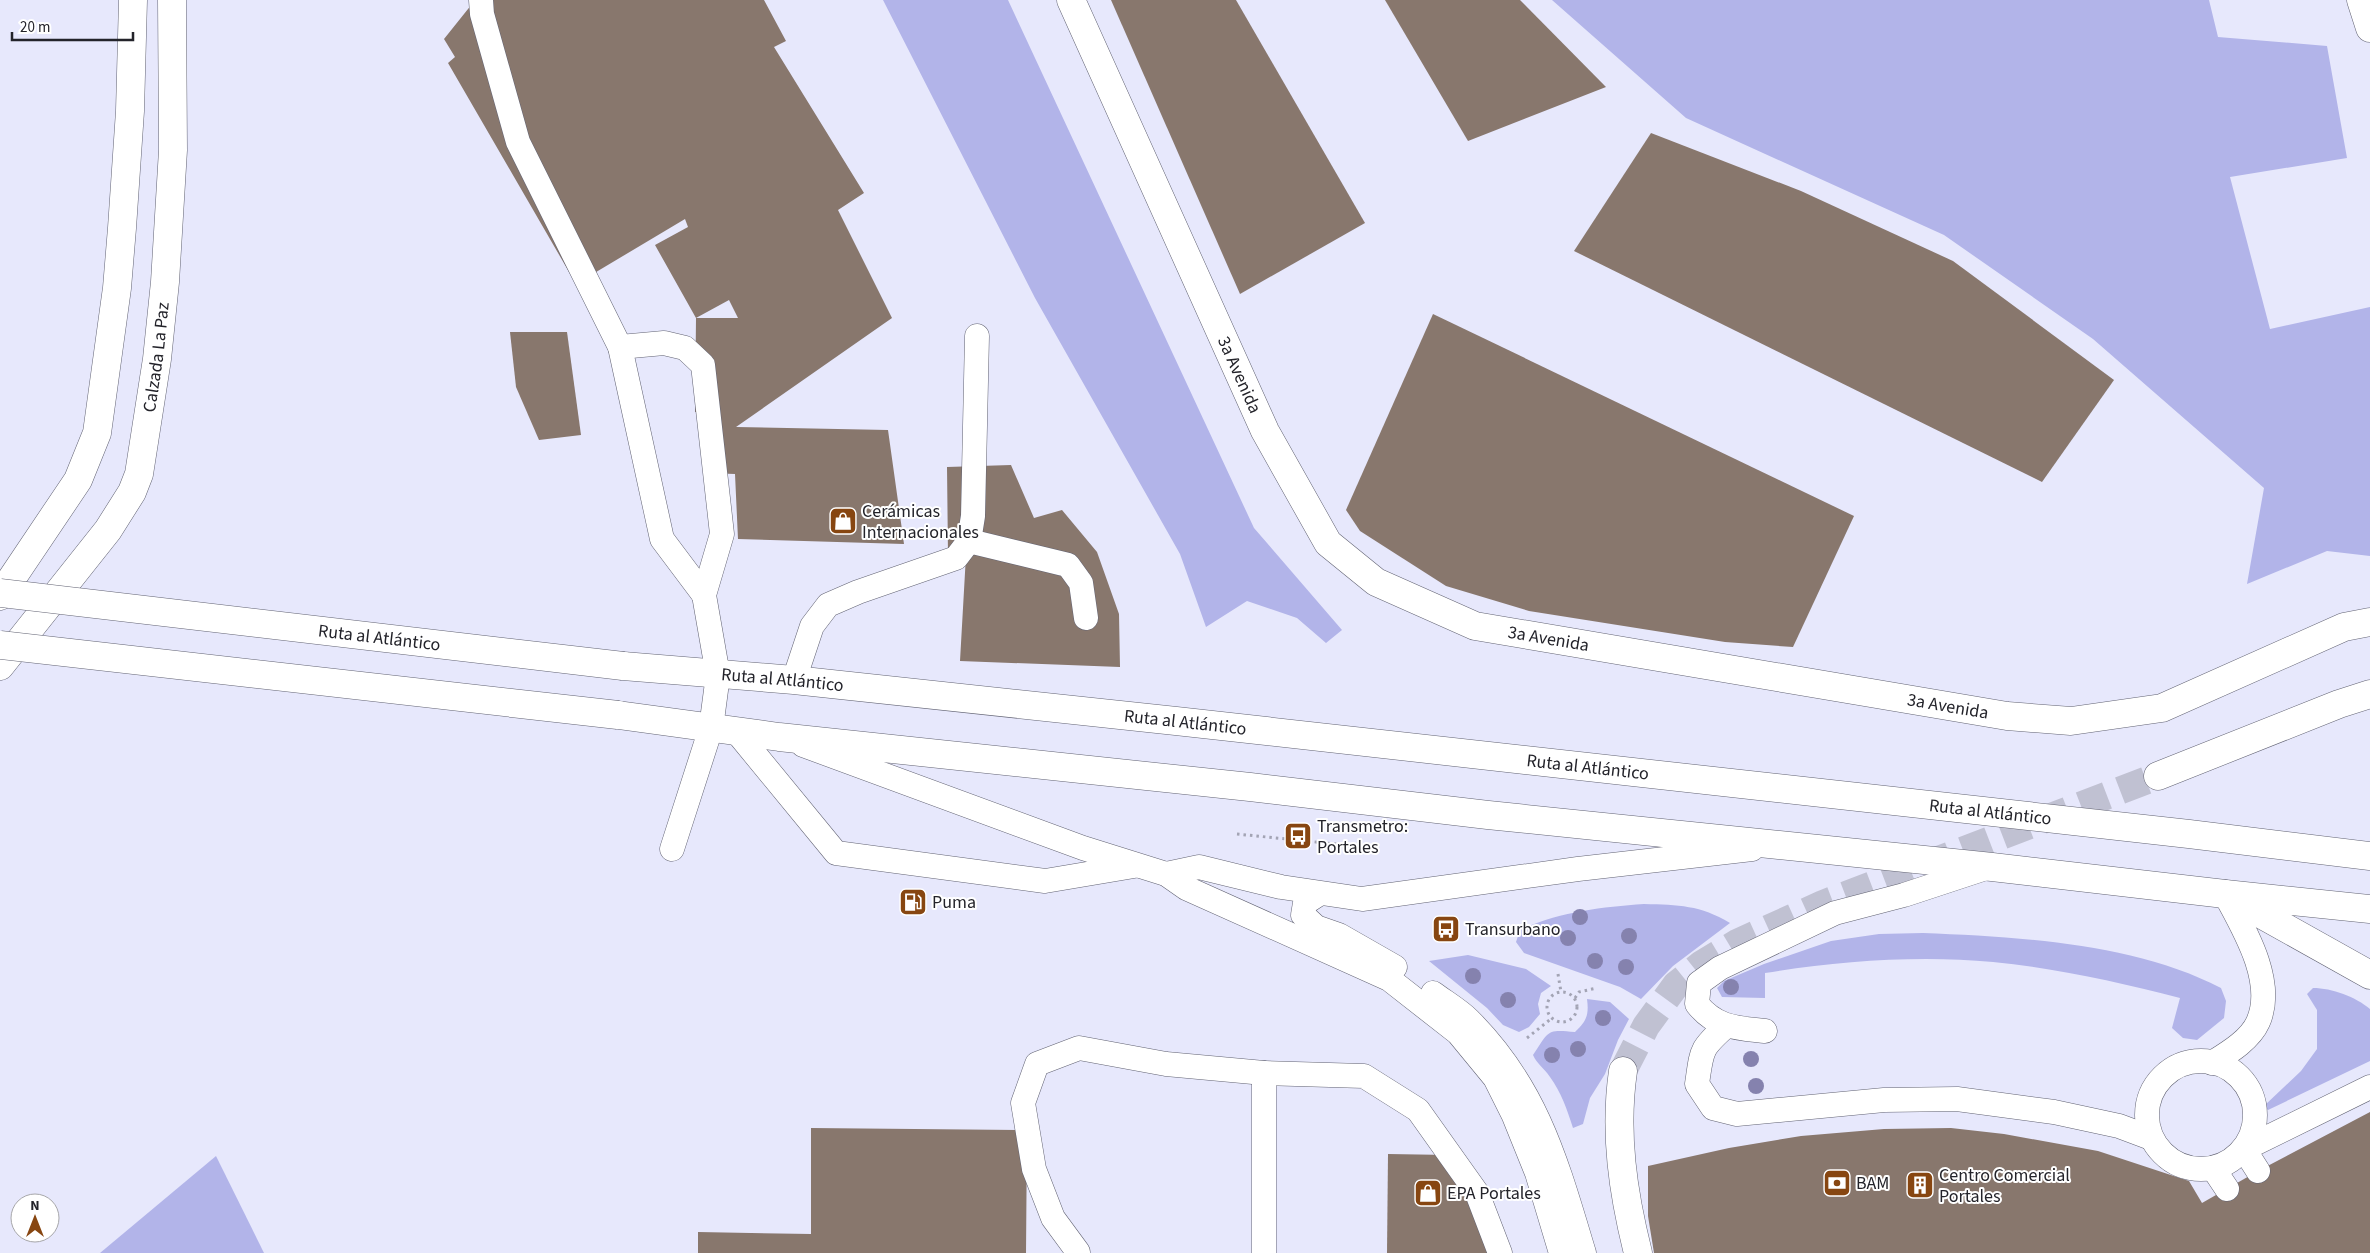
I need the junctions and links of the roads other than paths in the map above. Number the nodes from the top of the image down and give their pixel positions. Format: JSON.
{"nodes":[{"id":1,"x":133,"y":0,"type":"edge"},
{"id":2,"x":172,"y":0,"type":"edge"},
{"id":3,"x":481,"y":0,"type":"edge"},
{"id":4,"x":1071,"y":0,"type":"edge"},
{"id":5,"x":2360,"y":0,"type":"edge"},
{"id":6,"x":2370,"y":28,"type":"edge"},
{"id":7,"x":977,"y":336,"type":"dead end"},
{"id":8,"x":620,"y":347,"type":"junction"},
{"id":9,"x":969,"y":541,"type":"junction"},
{"id":10,"x":0,"y":594,"type":"edge"},
{"id":11,"x":704,"y":595,"type":"junction"},
{"id":12,"x":1086,"y":618,"type":"dead end"},
{"id":13,"x":2370,"y":622,"type":"edge"},
{"id":14,"x":0,"y":645,"type":"edge"},
{"id":15,"x":0,"y":666,"type":"edge"},
{"id":16,"x":718,"y":676,"type":"junction"},
{"id":17,"x":794,"y":680,"type":"junction"},
{"id":18,"x":2370,"y":694,"type":"edge"},
{"id":19,"x":723,"y":729,"type":"junction"},
{"id":20,"x":779,"y":736,"type":"junction"},
{"id":21,"x":2158,"y":776,"type":"tunnel mouth"},
{"id":22,"x":1777,"y":846,"type":"junction"},
{"id":23,"x":672,"y":849,"type":"dead end"},
{"id":24,"x":2370,"y":856,"type":"edge"},
{"id":25,"x":1138,"y":865,"type":"junction"},
{"id":26,"x":1992,"y":867,"type":"junction"},
{"id":27,"x":1166,"y":874,"type":"junction"},
{"id":28,"x":1319,"y":894,"type":"junction"},
{"id":29,"x":2225,"y":894,"type":"junction"},
{"id":30,"x":2370,"y":908,"type":"edge"},
{"id":31,"x":2370,"y":975,"type":"edge"},
{"id":32,"x":1726,"y":1026,"type":"junction"},
{"id":33,"x":1765,"y":1031,"type":"dead end"},
{"id":34,"x":2212,"y":1063,"type":"junction"},
{"id":35,"x":1623,"y":1071,"type":"tunnel mouth"},
{"id":36,"x":1264,"y":1073,"type":"junction"},
{"id":37,"x":2370,"y":1086,"type":"edge"},
{"id":38,"x":2151,"y":1138,"type":"junction"},
{"id":39,"x":2244,"y":1149,"type":"junction"},
{"id":40,"x":2213,"y":1168,"type":"junction"},
{"id":41,"x":2258,"y":1171,"type":"dead end"},
{"id":42,"x":2227,"y":1189,"type":"dead end"},
{"id":43,"x":1078,"y":1252,"type":"edge"},
{"id":44,"x":1264,"y":1253,"type":"edge"},
{"id":45,"x":1500,"y":1253,"type":"edge"},
{"id":46,"x":1561,"y":1253,"type":"edge"},
{"id":47,"x":1584,"y":1253,"type":"edge"},
{"id":48,"x":1638,"y":1253,"type":"edge"}],
"edges":[{"from":1,"to":10,"type":"main road"},
{"from":2,"to":15,"type":"main road","name":"Calzada La Paz"},
{"from":3,"to":8,"type":"lane"},
{"from":4,"to":13,"type":"main road","name":"3a Avenida"},
{"from":5,"to":6,"type":"main road"},
{"from":7,"to":9,"type":"lane"},
{"from":8,"to":11,"type":"lane"},
{"from":8,"to":11,"type":"lane"},
{"from":9,"to":12,"type":"lane"},
{"from":9,"to":17,"type":"lane"},
{"from":10,"to":16,"type":"main road","name":"Ruta al Atlántico","bridge":true},
{"from":11,"to":16,"type":"lane"},
{"from":14,"to":19,"type":"main road","bridge":true},
{"from":16,"to":17,"type":"main road","name":"Ruta al Atlántico"},
{"from":16,"to":19,"type":"lane"},
{"from":17,"to":24,"type":"main road","name":"Ruta al Atlántico"},
{"from":18,"to":21,"type":"main road"},
{"from":19,"to":20,"type":"main road"},
{"from":19,"to":23,"type":"lane"},
{"from":19,"to":25,"type":"lane"},
{"from":20,"to":22,"type":"main road"},
{"from":20,"to":25,"type":"lane"},
{"from":22,"to":26,"type":"main road"},
{"from":22,"to":28,"type":"lane"},
{"from":25,"to":27,"type":"lane"},
{"from":26,"to":29,"type":"main road"},
{"from":26,"to":32,"type":"lane"},
{"from":27,"to":28,"type":"lane"},
{"from":27,"to":46,"type":"lane"},
{"from":28,"to":47,"type":"lane"},
{"from":29,"to":30,"type":"main road"},
{"from":29,"to":31,"type":"main road"},
{"from":29,"to":34,"type":"lane"},
{"from":32,"to":33,"type":"lane"},
{"from":32,"to":38,"type":"lane"},
{"from":34,"to":38,"type":"lane"},
{"from":34,"to":39,"type":"lane"},
{"from":35,"to":48,"type":"main road"},
{"from":36,"to":43,"type":"lane"},
{"from":36,"to":44,"type":"lane"},
{"from":36,"to":45,"type":"lane"},
{"from":37,"to":39,"type":"lane"},
{"from":38,"to":40,"type":"lane"},
{"from":39,"to":40,"type":"lane"},
{"from":39,"to":41,"type":"lane"},
{"from":40,"to":42,"type":"lane"}]}
